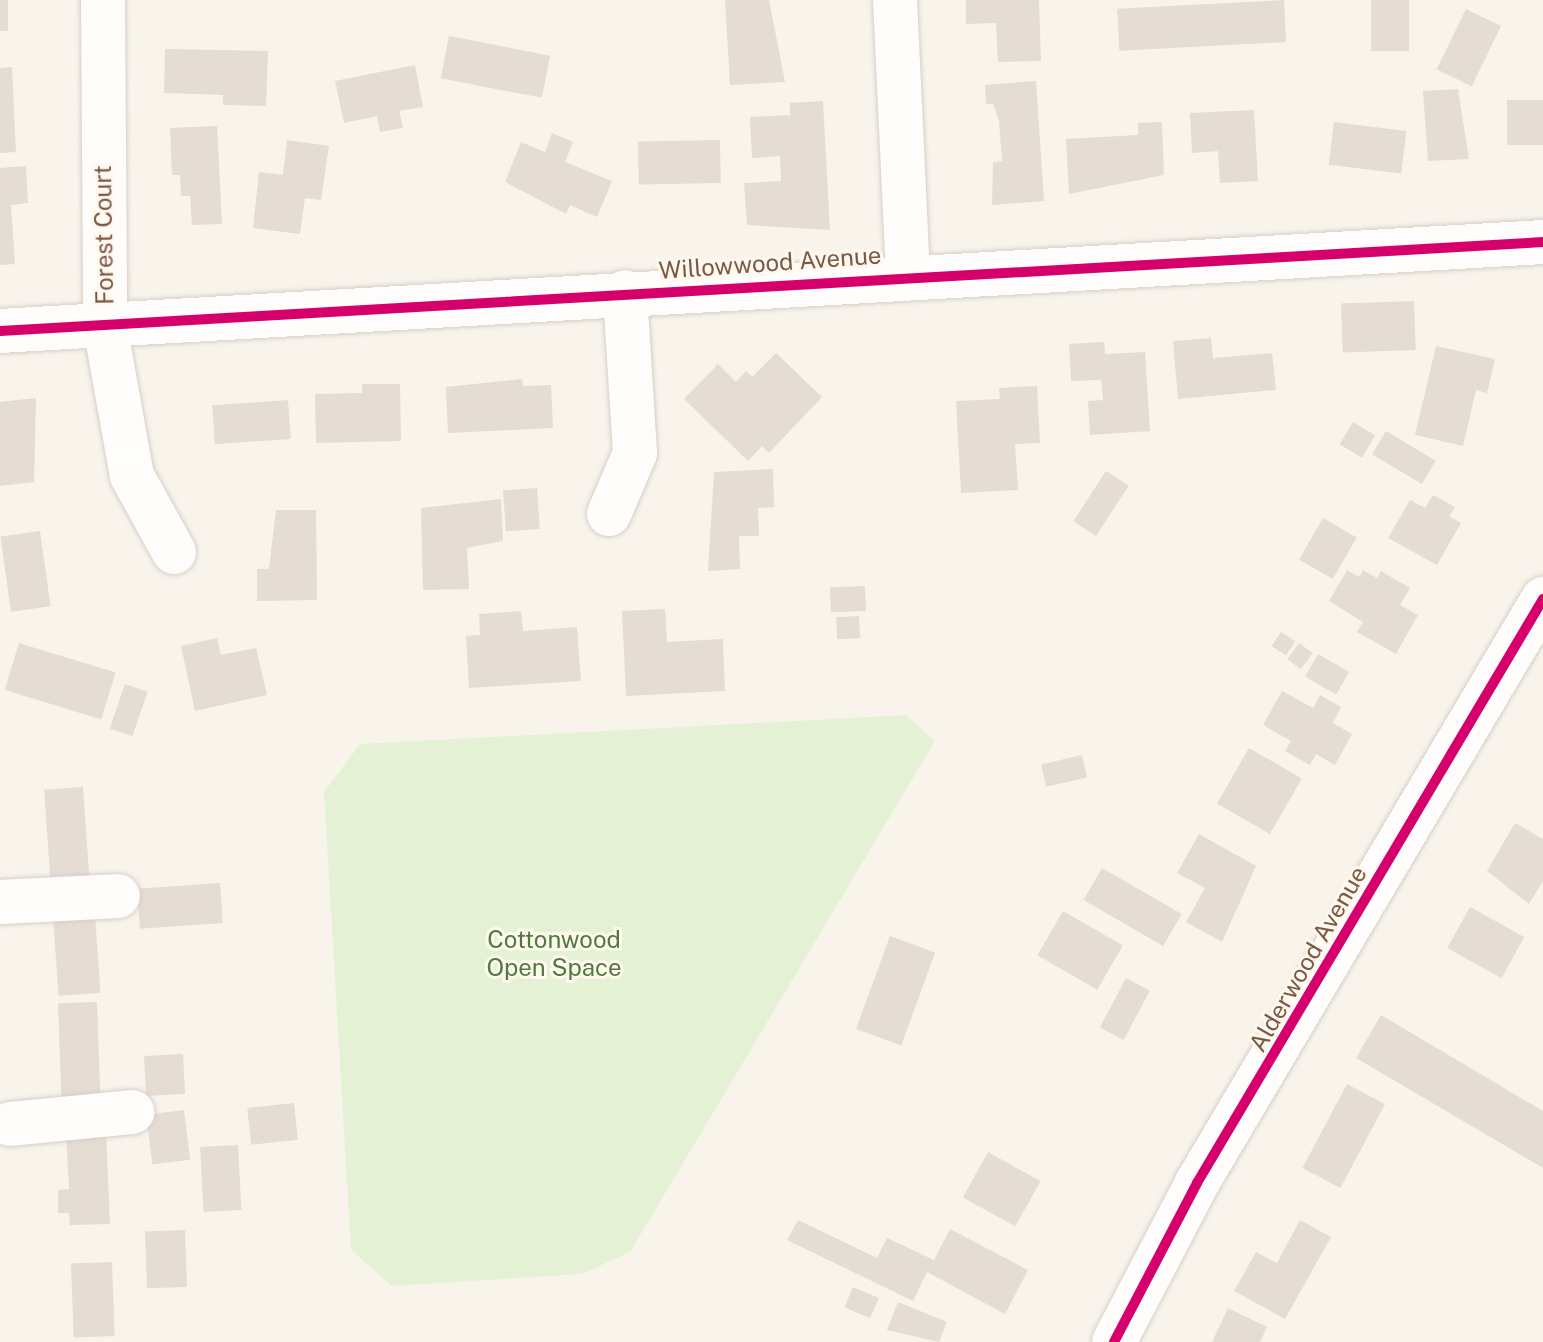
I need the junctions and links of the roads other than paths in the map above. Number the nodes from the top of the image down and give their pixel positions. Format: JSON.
{"nodes":[{"id":1,"x":103,"y":0,"type":"edge"},
{"id":2,"x":895,"y":0,"type":"edge"},
{"id":3,"x":1543,"y":242,"type":"edge"},
{"id":4,"x":908,"y":275,"type":"junction"},
{"id":5,"x":625,"y":292,"type":"junction"},
{"id":6,"x":105,"y":326,"type":"junction"},
{"id":7,"x":0,"y":331,"type":"edge"},
{"id":8,"x":609,"y":514,"type":"dead end"},
{"id":9,"x":174,"y":552,"type":"dead end"},
{"id":10,"x":1543,"y":599,"type":"edge"},
{"id":11,"x":118,"y":896,"type":"dead end"},
{"id":12,"x":0,"y":902,"type":"edge"},
{"id":13,"x":132,"y":1112,"type":"dead end"},
{"id":14,"x":3,"y":1124,"type":"edge"},
{"id":15,"x":1114,"y":1342,"type":"edge"}],
"edges":[{"from":1,"to":6,"type":"street","name":"Forest Court"},
{"from":2,"to":4,"type":"street"},
{"from":3,"to":4,"type":"street","name":"Willowwood Avenue"},
{"from":4,"to":5,"type":"street","name":"Willowwood Avenue"},
{"from":5,"to":6,"type":"street","name":"Willowwood Avenue"},
{"from":5,"to":8,"type":"street"},
{"from":6,"to":7,"type":"street","name":"Willowwood Avenue"},
{"from":6,"to":9,"type":"street","name":"Forest Court"},
{"from":10,"to":15,"type":"street","name":"Alderwood Avenue"},
{"from":11,"to":12,"type":"street"},
{"from":13,"to":14,"type":"street"}]}
